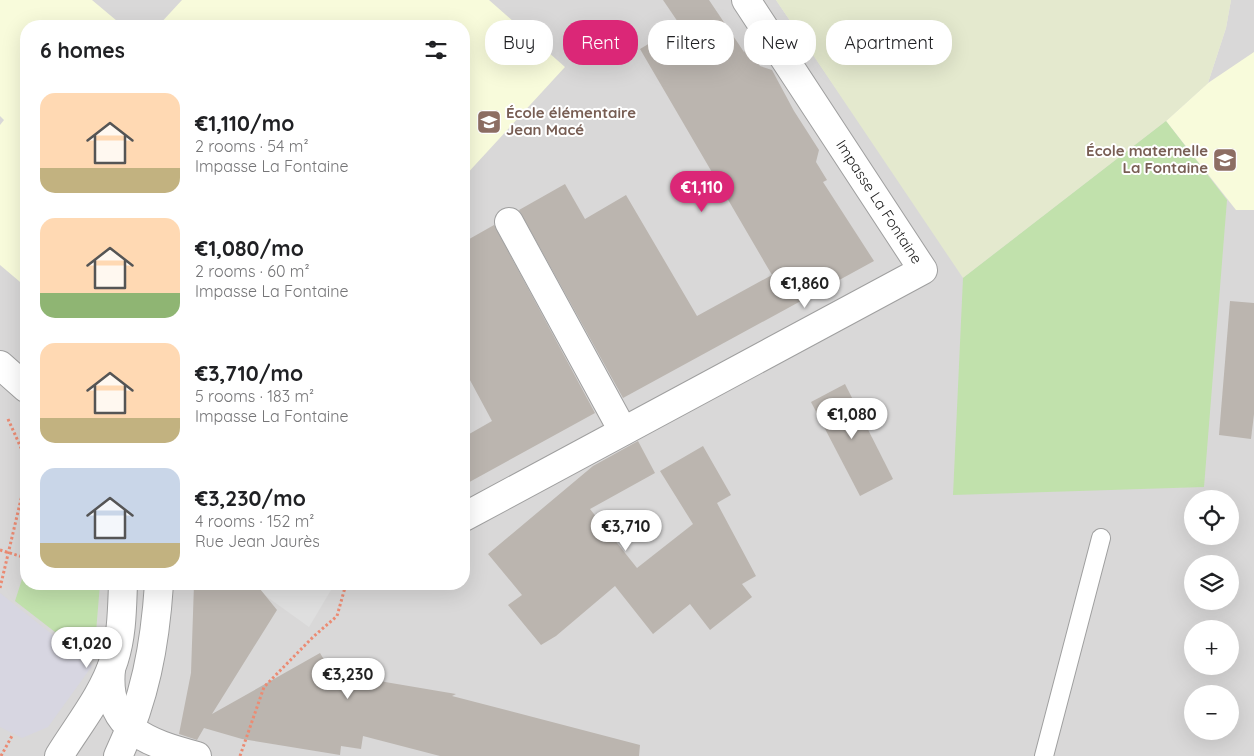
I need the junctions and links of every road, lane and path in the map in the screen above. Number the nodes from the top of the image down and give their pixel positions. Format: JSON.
{"nodes":[{"id":1,"x":746,"y":0,"type":"edge"},
{"id":2,"x":509,"y":222,"type":"dead end"},
{"id":3,"x":0,"y":365,"type":"edge"},
{"id":4,"x":20,"y":383,"type":"edge"},
{"id":5,"x":7,"y":418,"type":"dead end"},
{"id":6,"x":622,"y":431,"type":"junction"},
{"id":7,"x":20,"y":446,"type":"edge"},
{"id":8,"x":20,"y":504,"type":"edge"},
{"id":9,"x":470,"y":514,"type":"edge"},
{"id":10,"x":1101,"y":538,"type":"dead end"},
{"id":11,"x":0,"y":550,"type":"edge"},
{"id":12,"x":9,"y":553,"type":"junction"},
{"id":13,"x":20,"y":556,"type":"edge"},
{"id":14,"x":0,"y":588,"type":"edge"},
{"id":15,"x":123,"y":590,"type":"edge"},
{"id":16,"x":158,"y":590,"type":"edge"},
{"id":17,"x":344,"y":590,"type":"edge"},
{"id":18,"x":111,"y":669,"type":"junction"},
{"id":19,"x":131,"y":728,"type":"junction"},
{"id":20,"x":13,"y":734,"type":"dead end"},
{"id":21,"x":1,"y":756,"type":"edge"},
{"id":22,"x":59,"y":756,"type":"edge"},
{"id":23,"x":118,"y":756,"type":"edge"},
{"id":24,"x":197,"y":756,"type":"edge"},
{"id":25,"x":240,"y":756,"type":"edge"},
{"id":26,"x":1044,"y":756,"type":"edge"}],
"edges":[{"from":1,"to":6,"type":"street","name":"Impasse La Fontaine"},
{"from":2,"to":6,"type":"street"},
{"from":3,"to":4,"type":"street"},
{"from":5,"to":7,"type":"path"},
{"from":6,"to":9,"type":"street","name":"Impasse La Fontaine"},
{"from":8,"to":12,"type":"path"},
{"from":10,"to":26,"type":"lane"},
{"from":11,"to":12,"type":"path"},
{"from":12,"to":13,"type":"path"},
{"from":12,"to":14,"type":"path"},
{"from":15,"to":18,"type":"street"},
{"from":16,"to":19,"type":"street"},
{"from":17,"to":25,"type":"path"},
{"from":18,"to":19,"type":"street"},
{"from":18,"to":22,"type":"street"},
{"from":19,"to":23,"type":"street"},
{"from":19,"to":24,"type":"street"},
{"from":20,"to":21,"type":"path"}]}
